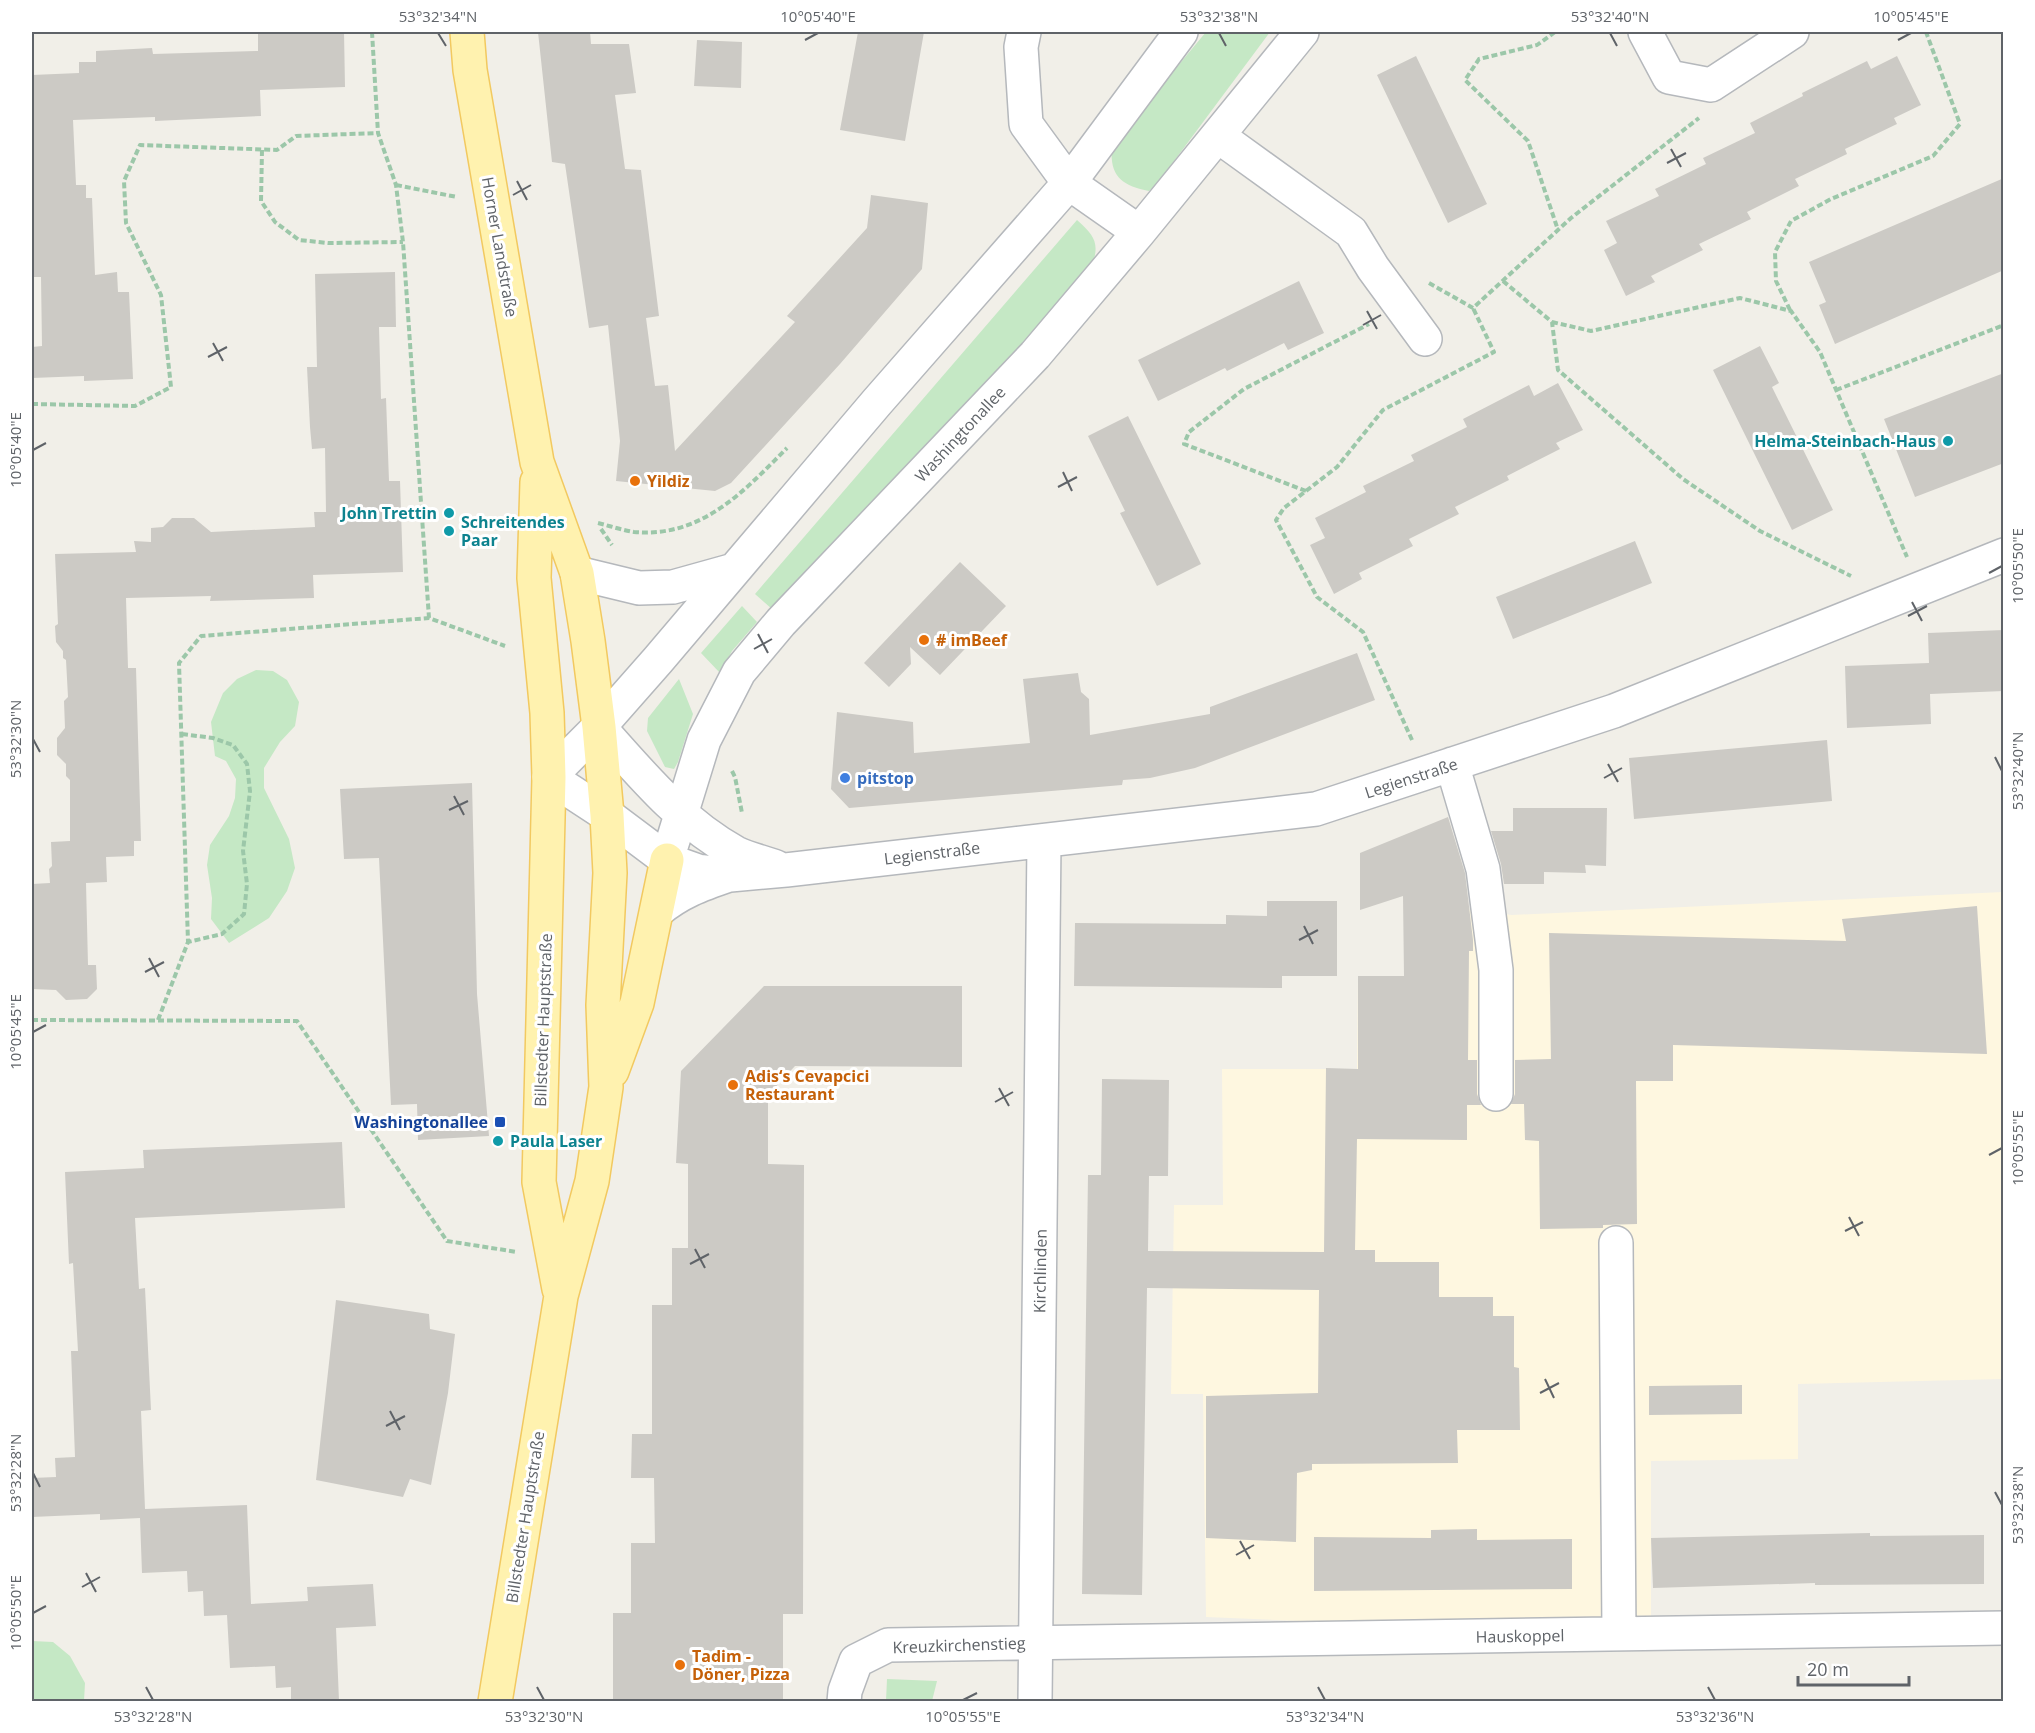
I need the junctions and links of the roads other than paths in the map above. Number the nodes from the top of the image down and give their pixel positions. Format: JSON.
{"nodes":[{"id":1,"x":467,"y":32,"type":"edge"},
{"id":2,"x":1024,"y":32,"type":"edge"},
{"id":3,"x":1181,"y":32,"type":"edge"},
{"id":4,"x":1302,"y":32,"type":"edge"},
{"id":5,"x":1645,"y":32,"type":"edge"},
{"id":6,"x":1792,"y":32,"type":"edge"},
{"id":7,"x":1218,"y":136,"type":"junction"},
{"id":8,"x":1069,"y":183,"type":"junction"},
{"id":9,"x":1138,"y":232,"type":"junction"},
{"id":10,"x":1425,"y":339,"type":"dead end"},
{"id":11,"x":537,"y":462,"type":"junction"},
{"id":12,"x":2004,"y":555,"type":"edge"},
{"id":13,"x":734,"y":570,"type":"junction"},
{"id":14,"x":577,"y":573,"type":"junction"},
{"id":15,"x":599,"y":727,"type":"junction"},
{"id":16,"x":1439,"y":768,"type":"junction"},
{"id":17,"x":549,"y":777,"type":"junction"},
{"id":18,"x":680,"y":813,"type":"junction"},
{"id":19,"x":607,"y":816,"type":"junction"},
{"id":20,"x":1044,"y":840,"type":"junction"},
{"id":21,"x":667,"y":860,"type":"junction"},
{"id":22,"x":734,"y":864,"type":"junction"},
{"id":23,"x":657,"y":911,"type":"junction"},
{"id":24,"x":606,"y":1087,"type":"junction"},
{"id":25,"x":1496,"y":1094,"type":"dead end"},
{"id":26,"x":1616,"y":1243,"type":"dead end"},
{"id":27,"x":561,"y":1296,"type":"junction"},
{"id":28,"x":2004,"y":1628,"type":"edge"},
{"id":29,"x":1619,"y":1634,"type":"junction"},
{"id":30,"x":1036,"y":1642,"type":"junction"},
{"id":31,"x":495,"y":1701,"type":"edge"},
{"id":32,"x":844,"y":1701,"type":"edge"},
{"id":33,"x":1035,"y":1701,"type":"edge"}],
"edges":[{"from":1,"to":11,"type":"main road","name":"Horner Landstraße"},
{"from":2,"to":8,"type":"street"},
{"from":3,"to":8,"type":"street"},
{"from":4,"to":7,"type":"street","name":"Washingtonallee"},
{"from":5,"to":6,"type":"street"},
{"from":7,"to":9,"type":"street","name":"Washingtonallee"},
{"from":7,"to":10,"type":"street"},
{"from":8,"to":9,"type":"street"},
{"from":8,"to":13,"type":"street"},
{"from":9,"to":18,"type":"street","name":"Washingtonallee"},
{"from":11,"to":14,"type":"main road","name":"Horner Landstraße"},
{"from":11,"to":17,"type":"main road","name":"Horner Landstraße"},
{"from":12,"to":16,"type":"street","name":"Legienstraße"},
{"from":13,"to":14,"type":"street"},
{"from":13,"to":15,"type":"street"},
{"from":14,"to":15,"type":"main road","name":"Horner Landstraße"},
{"from":15,"to":17,"type":"street"},
{"from":15,"to":18,"type":"street"},
{"from":15,"to":19,"type":"main road","name":"Billstedter Hauptstraße"},
{"from":16,"to":20,"type":"street","name":"Legienstraße"},
{"from":16,"to":25,"type":"street"},
{"from":17,"to":19,"type":"street","name":"Legienstraße"},
{"from":17,"to":27,"type":"main road","name":"Billstedter Hauptstraße"},
{"from":18,"to":21,"type":"street","name":"Washingtonallee"},
{"from":18,"to":22,"type":"street"},
{"from":19,"to":21,"type":"street","name":"Legienstraße"},
{"from":19,"to":24,"type":"main road","name":"Billstedter Hauptstraße"},
{"from":20,"to":22,"type":"street","name":"Legienstraße"},
{"from":20,"to":30,"type":"street","name":"Kirchlinden"},
{"from":21,"to":22,"type":"street","name":"Legienstraße"},
{"from":21,"to":23,"type":"main road","name":"Billstedter Hauptstraße"},
{"from":22,"to":23,"type":"street","name":"Legienstraße"},
{"from":23,"to":24,"type":"main road","name":"Billstedter Hauptstraße"},
{"from":24,"to":27,"type":"main road","name":"Billstedter Hauptstraße"},
{"from":26,"to":29,"type":"street"},
{"from":27,"to":31,"type":"main road","name":"Billstedter Hauptstraße"},
{"from":28,"to":29,"type":"street","name":"Hauskoppel"},
{"from":29,"to":30,"type":"street","name":"Hauskoppel"},
{"from":30,"to":32,"type":"street","name":"Kreuzkirchenstieg"},
{"from":30,"to":33,"type":"street","name":"Kirchlinden"}]}
